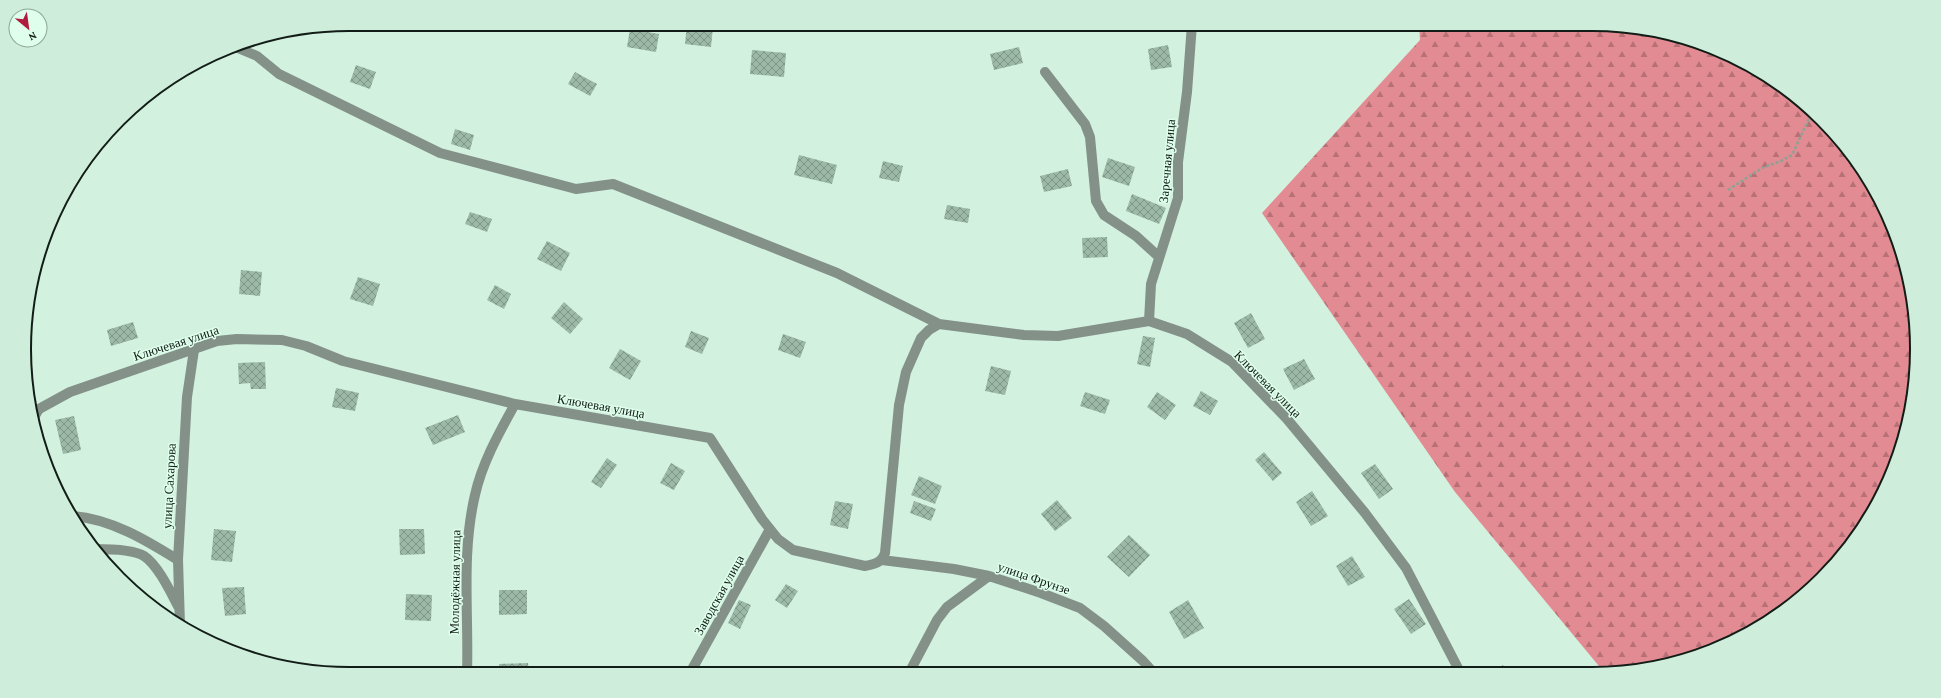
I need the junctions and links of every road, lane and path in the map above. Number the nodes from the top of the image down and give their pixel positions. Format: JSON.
{"nodes":[{"id":1,"x":1191,"y":31,"type":"edge"},
{"id":2,"x":242,"y":50,"type":"edge"},
{"id":3,"x":1045,"y":72,"type":"dead end"},
{"id":4,"x":1810,"y":117,"type":"edge"},
{"id":5,"x":1728,"y":190,"type":"dead end"},
{"id":6,"x":1158,"y":256,"type":"junction"},
{"id":7,"x":1150,"y":321,"type":"junction"},
{"id":8,"x":939,"y":324,"type":"junction"},
{"id":9,"x":194,"y":350,"type":"junction"},
{"id":10,"x":515,"y":404,"type":"junction"},
{"id":11,"x":37,"y":412,"type":"edge"},
{"id":12,"x":79,"y":517,"type":"edge"},
{"id":13,"x":770,"y":529,"type":"junction"},
{"id":14,"x":101,"y":548,"type":"edge"},
{"id":15,"x":178,"y":560,"type":"junction"},
{"id":16,"x":882,"y":560,"type":"junction"},
{"id":17,"x":989,"y":576,"type":"junction"},
{"id":18,"x":180,"y":609,"type":"junction"},
{"id":19,"x":180,"y":618,"type":"edge"},
{"id":20,"x":467,"y":667,"type":"edge"},
{"id":21,"x":693,"y":667,"type":"edge"},
{"id":22,"x":912,"y":667,"type":"edge"},
{"id":23,"x":1148,"y":667,"type":"edge"},
{"id":24,"x":1457,"y":667,"type":"edge"}],
"edges":[{"from":1,"to":6,"type":"street","name":"Заречная улица"},
{"from":2,"to":8,"type":"street","name":"Ключевая улица"},
{"from":3,"to":6,"type":"street"},
{"from":4,"to":5,"type":"path"},
{"from":6,"to":7,"type":"street","name":"Заречная улица"},
{"from":7,"to":8,"type":"street","name":"Ключевая улица"},
{"from":7,"to":24,"type":"street","name":"Ключевая улица"},
{"from":8,"to":16,"type":"street"},
{"from":9,"to":10,"type":"street","name":"Ключевая улица"},
{"from":9,"to":11,"type":"street","name":"Ключевая улица"},
{"from":9,"to":15,"type":"street","name":"улица Сахарова"},
{"from":10,"to":13,"type":"street","name":"Ключевая улица"},
{"from":10,"to":20,"type":"street","name":"Молодёжная улица"},
{"from":12,"to":15,"type":"street"},
{"from":13,"to":16,"type":"street","name":"Ключевая улица"},
{"from":13,"to":21,"type":"street","name":"Заводская улица"},
{"from":14,"to":18,"type":"street"},
{"from":15,"to":18,"type":"street","name":"улица Сахарова"},
{"from":16,"to":17,"type":"street","name":"улица Фрунзе"},
{"from":17,"to":22,"type":"street"},
{"from":17,"to":23,"type":"street","name":"улица Фрунзе"},
{"from":18,"to":19,"type":"street","name":"улица Сахарова"}]}
